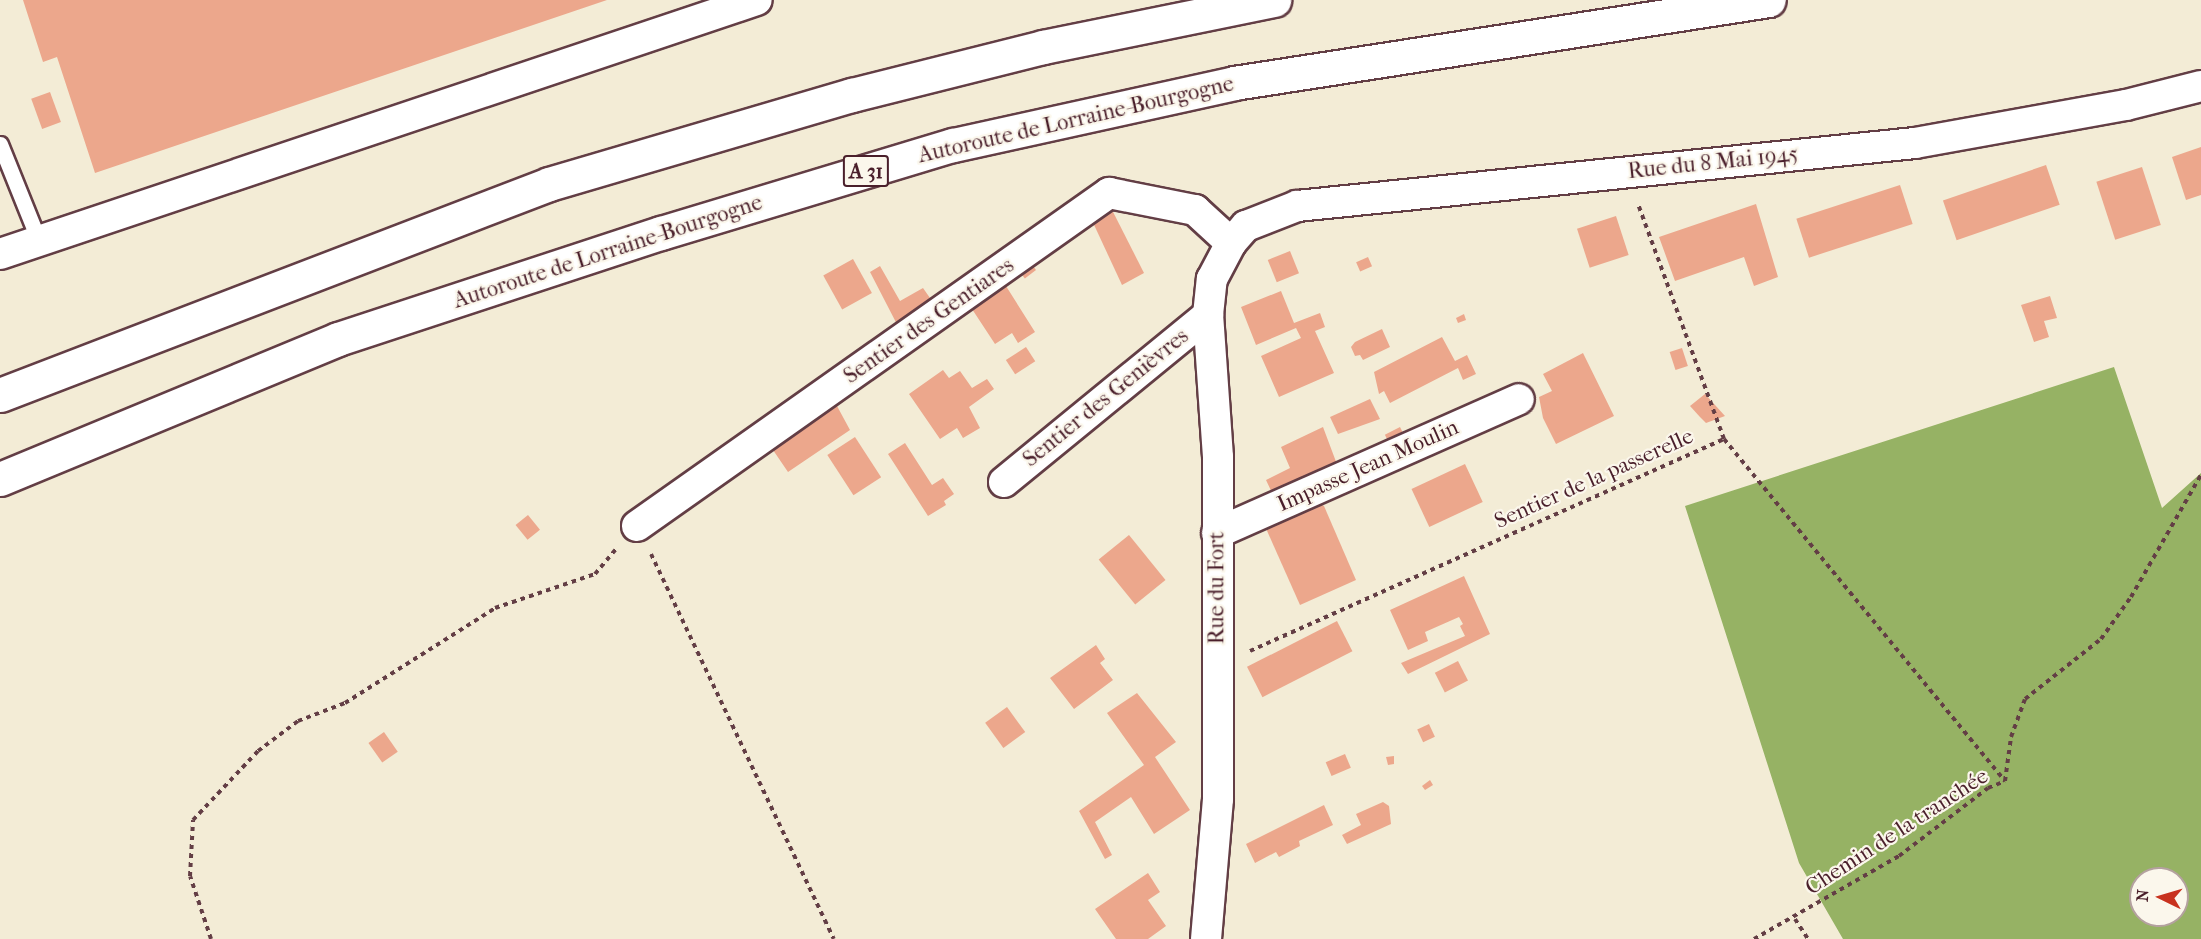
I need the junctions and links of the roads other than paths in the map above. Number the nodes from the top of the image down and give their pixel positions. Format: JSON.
{"nodes":[{"id":1,"x":757,"y":0,"type":"edge"},
{"id":2,"x":1274,"y":0,"type":"edge"},
{"id":3,"x":1769,"y":0,"type":"edge"},
{"id":4,"x":2201,"y":86,"type":"edge"},
{"id":5,"x":0,"y":144,"type":"edge"},
{"id":6,"x":39,"y":241,"type":"junction"},
{"id":7,"x":1231,"y":243,"type":"junction"},
{"id":8,"x":0,"y":254,"type":"edge"},
{"id":9,"x":1208,"y":315,"type":"junction"},
{"id":10,"x":0,"y":395,"type":"edge"},
{"id":11,"x":1519,"y":399,"type":"dead end"},
{"id":12,"x":0,"y":479,"type":"edge"},
{"id":13,"x":1004,"y":482,"type":"dead end"},
{"id":14,"x":637,"y":526,"type":"road end"},
{"id":15,"x":1217,"y":533,"type":"junction"},
{"id":16,"x":1206,"y":939,"type":"edge"}],
"edges":[{"from":1,"to":6,"type":"street"},
{"from":2,"to":10,"type":"highway"},
{"from":3,"to":12,"type":"highway","name":"Autoroute de Lorraine-Bourgogne","number":"A 31"},
{"from":4,"to":7,"type":"street","name":"Rue du 8 Mai 1945"},
{"from":5,"to":6,"type":"lane"},
{"from":6,"to":8,"type":"street"},
{"from":7,"to":9,"type":"street","name":"Rue du Fort"},
{"from":7,"to":14,"type":"street","name":"Sentier des Gentiares"},
{"from":9,"to":13,"type":"street","name":"Sentier des Genièvres"},
{"from":9,"to":15,"type":"street","name":"Rue du Fort"},
{"from":11,"to":15,"type":"street","name":"Impasse Jean Moulin"},
{"from":15,"to":16,"type":"street","name":"Rue du Fort"}]}
